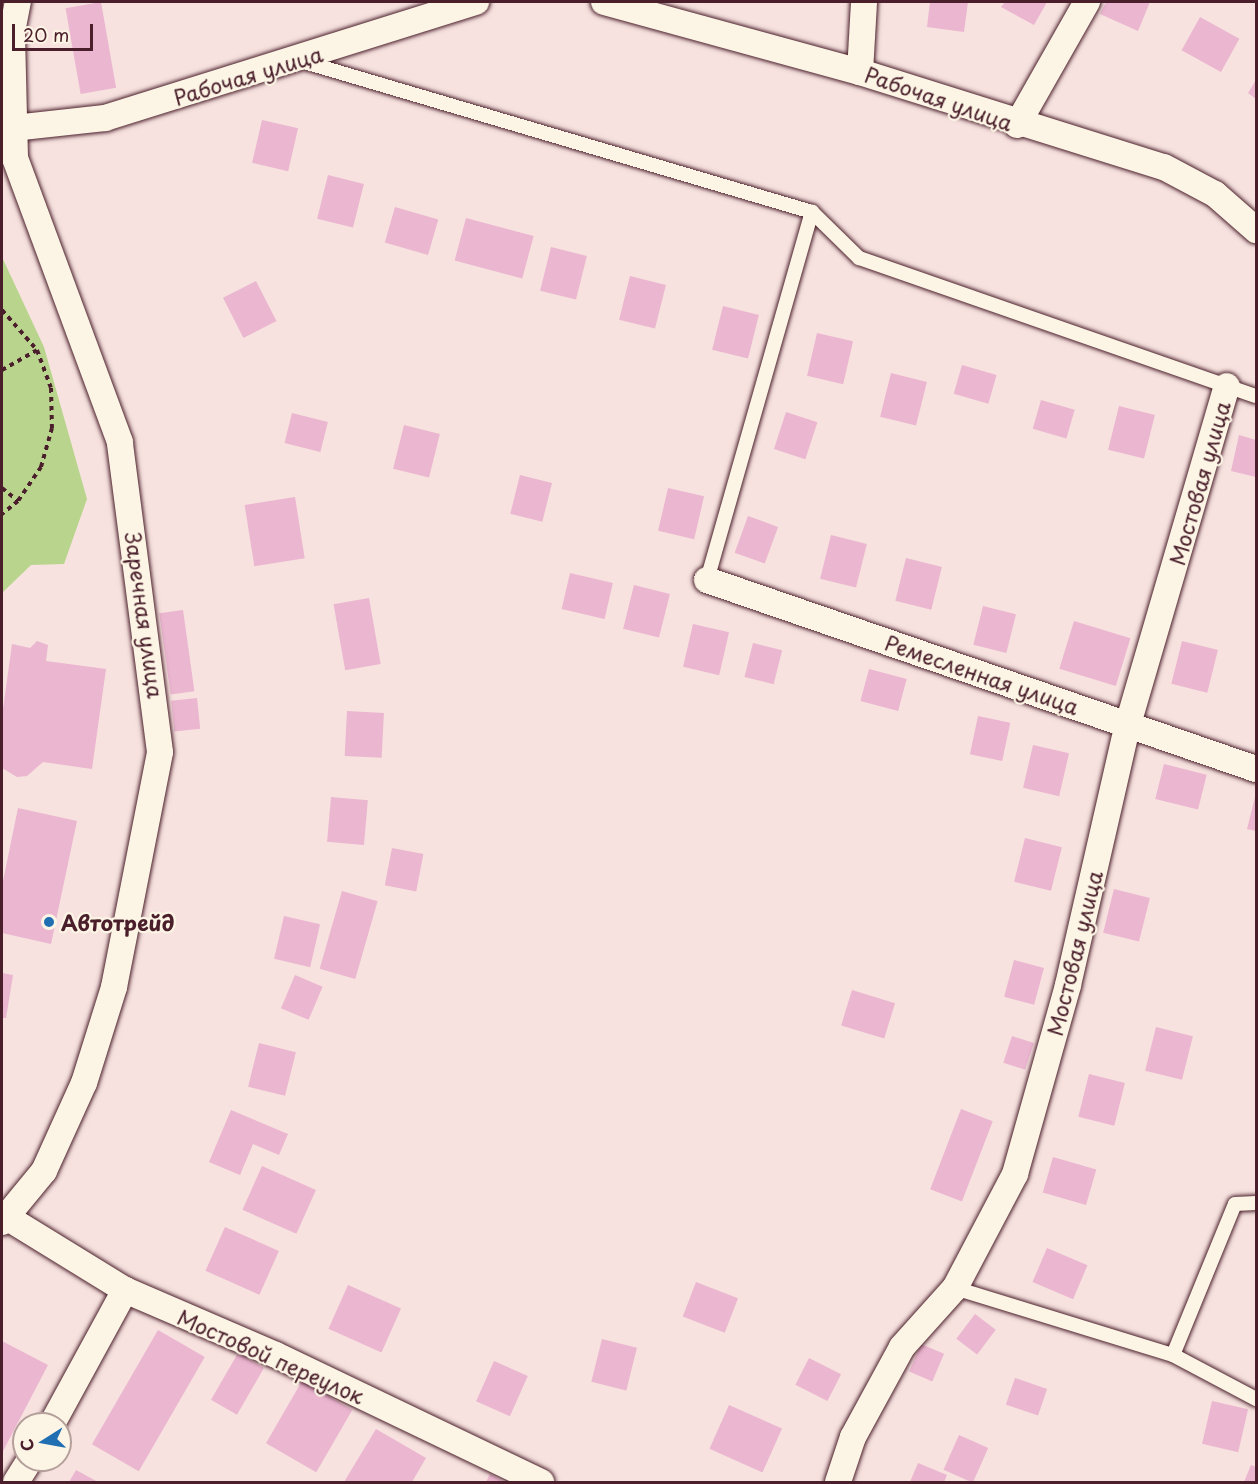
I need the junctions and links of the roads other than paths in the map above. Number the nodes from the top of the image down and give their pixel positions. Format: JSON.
{"nodes":[{"id":1,"x":18,"y":2,"type":"edge"},
{"id":2,"x":477,"y":2,"type":"edge"},
{"id":3,"x":604,"y":2,"type":"edge"},
{"id":4,"x":864,"y":2,"type":"edge"},
{"id":5,"x":1087,"y":2,"type":"edge"},
{"id":6,"x":299,"y":60,"type":"junction"},
{"id":7,"x":860,"y":72,"type":"junction"},
{"id":8,"x":1017,"y":125,"type":"junction"},
{"id":9,"x":14,"y":128,"type":"junction"},
{"id":10,"x":812,"y":212,"type":"junction"},
{"id":11,"x":1257,"y":230,"type":"edge"},
{"id":12,"x":1227,"y":386,"type":"junction"},
{"id":13,"x":1257,"y":396,"type":"edge"},
{"id":14,"x":707,"y":580,"type":"joint"},
{"id":15,"x":1128,"y":724,"type":"junction"},
{"id":16,"x":1257,"y":769,"type":"edge"},
{"id":17,"x":1257,"y":1203,"type":"edge"},
{"id":18,"x":5,"y":1220,"type":"edge"},
{"id":19,"x":955,"y":1288,"type":"junction"},
{"id":20,"x":125,"y":1290,"type":"junction"},
{"id":21,"x":1173,"y":1355,"type":"junction"},
{"id":22,"x":1257,"y":1399,"type":"edge"},
{"id":23,"x":59,"y":1412,"type":"edge"},
{"id":24,"x":541,"y":1482,"type":"edge"},
{"id":25,"x":838,"y":1482,"type":"edge"}],
"edges":[{"from":1,"to":9,"type":"street","name":"Заречная улица"},
{"from":2,"to":6,"type":"street","name":"Рабочая улица"},
{"from":3,"to":7,"type":"street","name":"Рабочая улица"},
{"from":4,"to":7,"type":"street"},
{"from":5,"to":8,"type":"street"},
{"from":6,"to":9,"type":"street","name":"Рабочая улица"},
{"from":6,"to":10,"type":"lane"},
{"from":7,"to":8,"type":"street","name":"Рабочая улица"},
{"from":8,"to":11,"type":"street","name":"Рабочая улица"},
{"from":9,"to":18,"type":"street","name":"Заречная улица"},
{"from":10,"to":12,"type":"lane"},
{"from":10,"to":14,"type":"lane"},
{"from":12,"to":13,"type":"lane"},
{"from":12,"to":15,"type":"street","name":"Мостовая улица"},
{"from":14,"to":15,"type":"street","name":"Ремесленная улица"},
{"from":15,"to":16,"type":"street","name":"Ремесленная улица"},
{"from":15,"to":19,"type":"street","name":"Мостовая улица"},
{"from":17,"to":21,"type":"lane"},
{"from":18,"to":20,"type":"street","name":"Мостовой переулок"},
{"from":19,"to":21,"type":"lane"},
{"from":19,"to":25,"type":"street","name":"Мостовая улица"},
{"from":20,"to":23,"type":"street"},
{"from":20,"to":24,"type":"street","name":"Мостовой переулок"},
{"from":21,"to":22,"type":"lane"}]}
